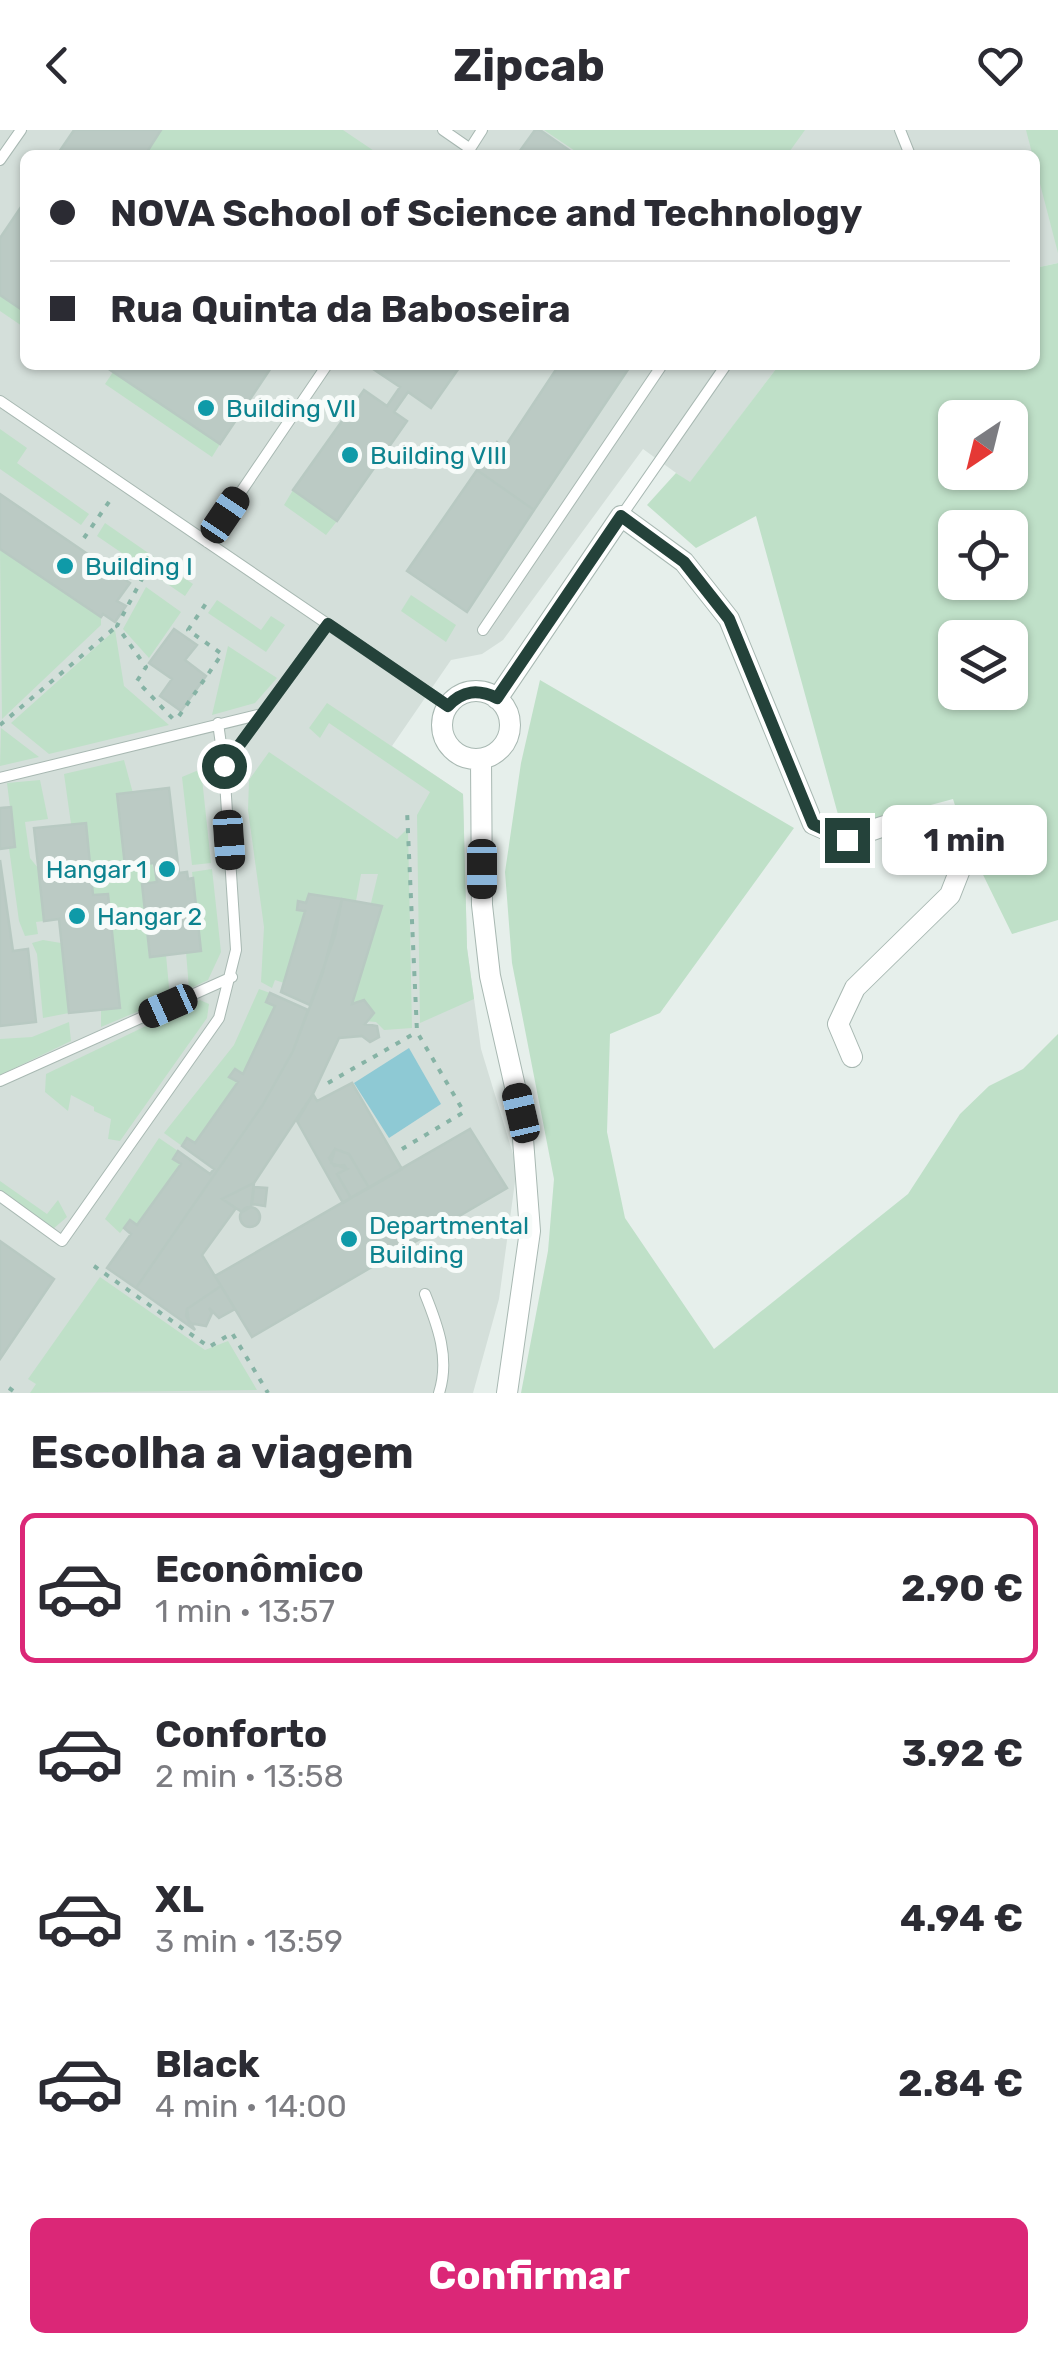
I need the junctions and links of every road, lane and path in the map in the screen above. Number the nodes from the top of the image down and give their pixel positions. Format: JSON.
{"nodes":[{"id":1,"x":20,"y":130,"type":"edge"},
{"id":2,"x":443,"y":130,"type":"edge"},
{"id":3,"x":466,"y":150,"type":"edge"},
{"id":4,"x":0,"y":160,"type":"edge"},
{"id":5,"x":324,"y":370,"type":"edge"},
{"id":6,"x":659,"y":370,"type":"edge"},
{"id":7,"x":723,"y":370,"type":"edge"},
{"id":8,"x":0,"y":401,"type":"edge"},
{"id":9,"x":105,"y":508,"type":"dead end"},
{"id":10,"x":621,"y":516,"type":"junction"},
{"id":11,"x":84,"y":538,"type":"dead end"},
{"id":12,"x":207,"y":542,"type":"junction"},
{"id":13,"x":143,"y":577,"type":"dead end"},
{"id":14,"x":209,"y":599,"type":"dead end"},
{"id":15,"x":328,"y":624,"type":"junction"},
{"id":16,"x":117,"y":626,"type":"junction"},
{"id":17,"x":483,"y":630,"type":"dead end"},
{"id":18,"x":497,"y":698,"type":"junction"},
{"id":19,"x":448,"y":706,"type":"junction"},
{"id":20,"x":263,"y":714,"type":"junction"},
{"id":21,"x":218,"y":722,"type":"junction"},
{"id":22,"x":0,"y":725,"type":"edge"},
{"id":23,"x":481,"y":758,"type":"junction"},
{"id":24,"x":224,"y":766,"type":"junction"},
{"id":25,"x":0,"y":778,"type":"edge"},
{"id":26,"x":407,"y":810,"type":"dead end"},
{"id":27,"x":232,"y":977,"type":"junction"},
{"id":28,"x":417,"y":1032,"type":"junction"},
{"id":29,"x":852,"y":1056,"type":"dead end"},
{"id":30,"x":0,"y":1081,"type":"edge"},
{"id":31,"x":328,"y":1083,"type":"dead end"},
{"id":32,"x":402,"y":1150,"type":"dead end"},
{"id":33,"x":0,"y":1196,"type":"edge"},
{"id":34,"x":94,"y":1266,"type":"dead end"},
{"id":35,"x":425,"y":1294,"type":"dead end"},
{"id":36,"x":9,"y":1388,"type":"dead end"},
{"id":37,"x":16,"y":1393,"type":"edge"},
{"id":38,"x":268,"y":1393,"type":"edge"},
{"id":39,"x":439,"y":1393,"type":"edge"},
{"id":40,"x":507,"y":1393,"type":"edge"}],
"edges":[{"from":1,"to":4,"type":"lane"},
{"from":2,"to":3,"type":"lane"},
{"from":5,"to":12,"type":"lane"},
{"from":6,"to":17,"type":"lane"},
{"from":7,"to":10,"type":"lane"},
{"from":8,"to":12,"type":"lane"},
{"from":9,"to":11,"type":"path"},
{"from":10,"to":18,"type":"street"},
{"from":10,"to":29,"type":"street"},
{"from":12,"to":15,"type":"lane"},
{"from":13,"to":16,"type":"path"},
{"from":14,"to":16,"type":"path"},
{"from":15,"to":19,"type":"lane"},
{"from":15,"to":20,"type":"lane"},
{"from":16,"to":22,"type":"path"},
{"from":18,"to":19,"type":"street"},
{"from":18,"to":23,"type":"street"},
{"from":19,"to":23,"type":"street"},
{"from":20,"to":21,"type":"lane"},
{"from":20,"to":24,"type":"lane"},
{"from":21,"to":24,"type":"lane"},
{"from":21,"to":25,"type":"lane"},
{"from":23,"to":40,"type":"street"},
{"from":24,"to":27,"type":"lane"},
{"from":26,"to":28,"type":"path"},
{"from":27,"to":30,"type":"lane"},
{"from":27,"to":33,"type":"lane"},
{"from":28,"to":31,"type":"path"},
{"from":28,"to":32,"type":"path"},
{"from":34,"to":38,"type":"path"},
{"from":35,"to":39,"type":"lane"},
{"from":36,"to":37,"type":"path"}]}
